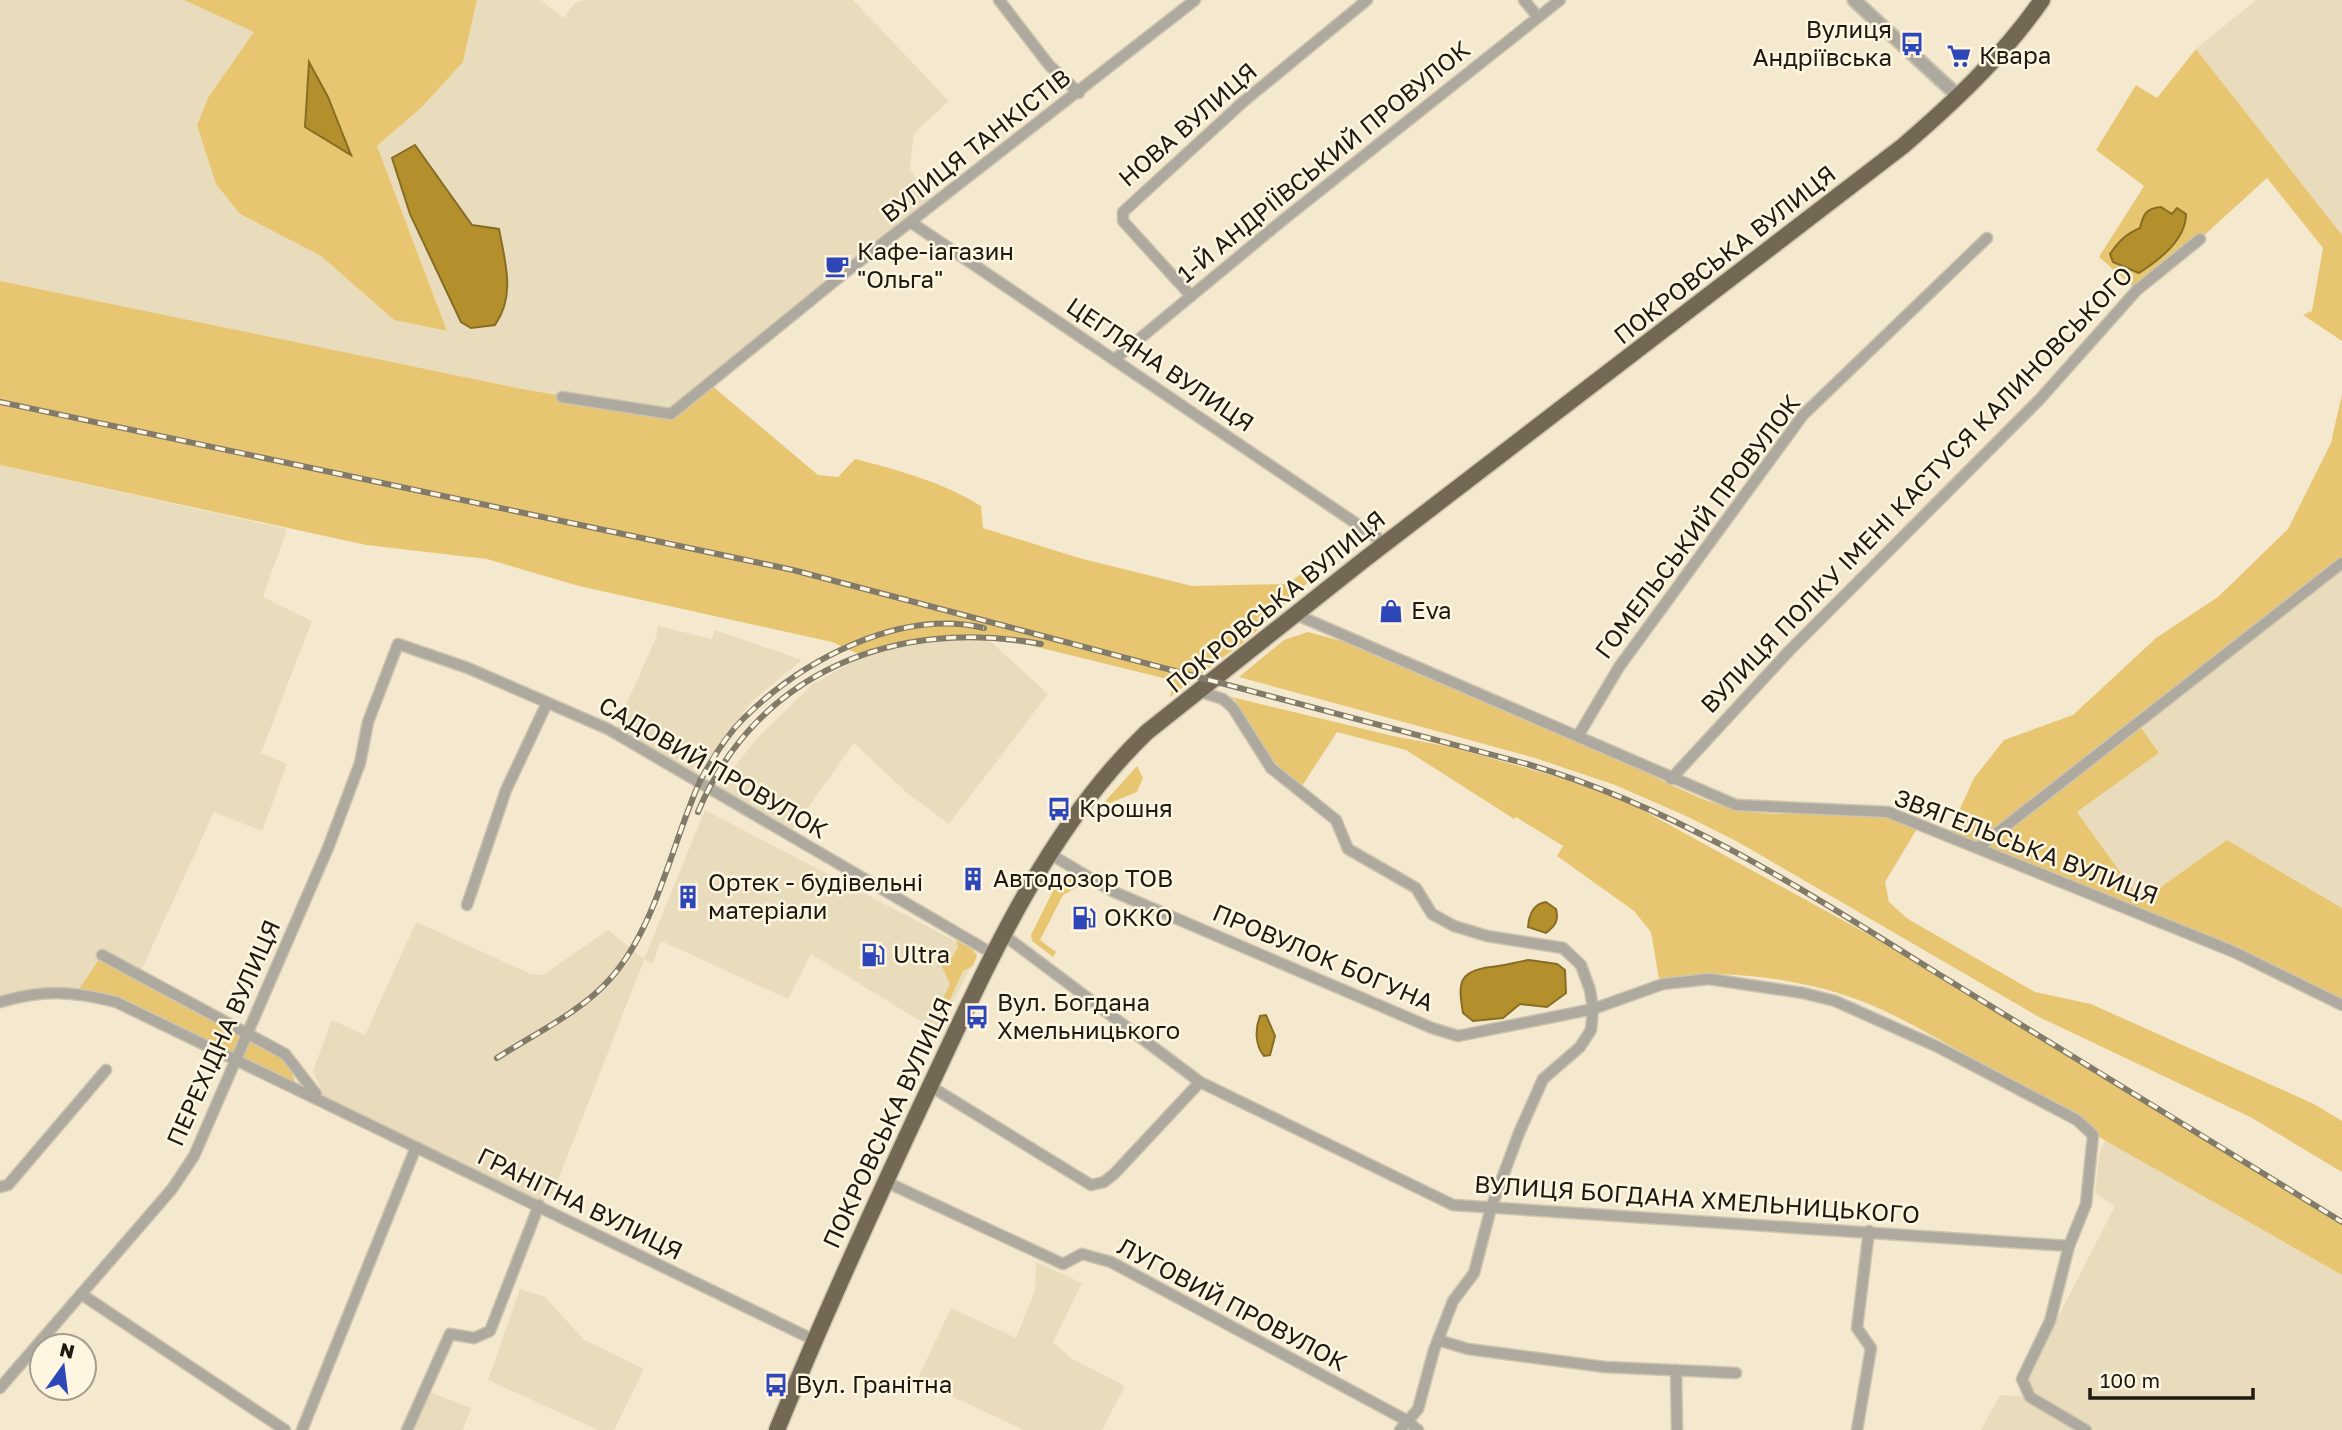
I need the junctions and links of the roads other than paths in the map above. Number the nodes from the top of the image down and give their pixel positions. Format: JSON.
{"nodes":[{"id":1,"x":999,"y":0,"type":"edge"},
{"id":2,"x":1195,"y":0,"type":"edge"},
{"id":3,"x":1367,"y":0,"type":"edge"},
{"id":4,"x":1524,"y":0,"type":"edge"},
{"id":5,"x":1560,"y":0,"type":"edge"},
{"id":6,"x":1854,"y":0,"type":"edge"},
{"id":7,"x":2042,"y":0,"type":"edge"},
{"id":8,"x":1538,"y":18,"type":"junction"},
{"id":9,"x":1079,"y":93,"type":"junction"},
{"id":10,"x":1958,"y":96,"type":"junction"},
{"id":11,"x":912,"y":223,"type":"junction"},
{"id":12,"x":1987,"y":238,"type":"dead end"},
{"id":13,"x":2200,"y":239,"type":"dead end"},
{"id":14,"x":1191,"y":296,"type":"junction"},
{"id":15,"x":1115,"y":359,"type":"junction"},
{"id":16,"x":562,"y":397,"type":"dead end"},
{"id":17,"x":1385,"y":543,"type":"junction"},
{"id":18,"x":2342,"y":563,"type":"edge"},
{"id":19,"x":1297,"y":615,"type":"junction"},
{"id":20,"x":398,"y":643,"type":"joint"},
{"id":21,"x":1201,"y":692,"type":"junction"},
{"id":22,"x":547,"y":703,"type":"junction"},
{"id":23,"x":1578,"y":736,"type":"junction"},
{"id":24,"x":1671,"y":779,"type":"junction"},
{"id":25,"x":1979,"y":847,"type":"junction"},
{"id":26,"x":1050,"y":854,"type":"junction"},
{"id":27,"x":467,"y":905,"type":"dead end"},
{"id":28,"x":1005,"y":936,"type":"junction"},
{"id":29,"x":102,"y":955,"type":"dead end"},
{"id":30,"x":995,"y":955,"type":"junction"},
{"id":31,"x":0,"y":1002,"type":"edge"},
{"id":32,"x":2342,"y":1005,"type":"edge"},
{"id":33,"x":1593,"y":1009,"type":"junction"},
{"id":34,"x":247,"y":1034,"type":"junction"},
{"id":35,"x":236,"y":1059,"type":"junction"},
{"id":36,"x":106,"y":1070,"type":"dead end"},
{"id":37,"x":1200,"y":1082,"type":"junction"},
{"id":38,"x":930,"y":1086,"type":"junction"},
{"id":39,"x":327,"y":1104,"type":"junction"},
{"id":40,"x":416,"y":1147,"type":"junction"},
{"id":41,"x":884,"y":1181,"type":"junction"},
{"id":42,"x":0,"y":1187,"type":"edge"},
{"id":43,"x":539,"y":1205,"type":"junction"},
{"id":44,"x":1491,"y":1209,"type":"junction"},
{"id":45,"x":1869,"y":1231,"type":"junction"},
{"id":46,"x":2069,"y":1246,"type":"junction"},
{"id":47,"x":81,"y":1294,"type":"junction"},
{"id":48,"x":814,"y":1340,"type":"junction"},
{"id":49,"x":1438,"y":1340,"type":"junction"},
{"id":50,"x":1676,"y":1370,"type":"junction"},
{"id":51,"x":1736,"y":1373,"type":"dead end"},
{"id":52,"x":0,"y":1388,"type":"edge"},
{"id":53,"x":1403,"y":1425,"type":"edge"},
{"id":54,"x":285,"y":1430,"type":"edge"},
{"id":55,"x":302,"y":1430,"type":"edge"},
{"id":56,"x":407,"y":1430,"type":"edge"},
{"id":57,"x":777,"y":1430,"type":"edge"},
{"id":58,"x":1418,"y":1430,"type":"edge"},
{"id":59,"x":1677,"y":1430,"type":"edge"},
{"id":60,"x":1857,"y":1430,"type":"edge"},
{"id":61,"x":2086,"y":1430,"type":"edge"}],
"edges":[{"from":1,"to":9,"type":"street"},
{"from":2,"to":9,"type":"street","name":"ВУЛИЦЯ ТАНКІСТІВ"},
{"from":3,"to":14,"type":"street","name":"НОВА ВУЛИЦЯ"},
{"from":4,"to":8,"type":"street"},
{"from":5,"to":8,"type":"street","name":"1-Й АНДРІЇВСЬКИЙ ПРОВУЛОК"},
{"from":6,"to":10,"type":"street"},
{"from":7,"to":10,"type":"highway","name":"ПОКРОВСЬКА ВУЛИЦЯ"},
{"from":8,"to":14,"type":"street","name":"1-Й АНДРІЇВСЬКИЙ ПРОВУЛОК"},
{"from":9,"to":11,"type":"street","name":"ВУЛИЦЯ ТАНКІСТІВ"},
{"from":10,"to":17,"type":"highway","name":"ПОКРОВСЬКА ВУЛИЦЯ"},
{"from":11,"to":15,"type":"street","name":"ЦЕГЛЯНА ВУЛИЦЯ"},
{"from":11,"to":16,"type":"street","name":"ВУЛИЦЯ ТАНКІСТІВ"},
{"from":12,"to":23,"type":"street","name":"ГОМЕЛЬСЬКИЙ ПРОВУЛОК"},
{"from":13,"to":24,"type":"street","name":"ВУЛИЦЯ ПОЛКУ ІМЕНІ КАСТУСЯ КАЛИНОВСЬКОГО"},
{"from":14,"to":15,"type":"street","name":"1-Й АНДРІЇВСЬКИЙ ПРОВУЛОК"},
{"from":15,"to":17,"type":"street","name":"ЦЕГЛЯНА ВУЛИЦЯ"},
{"from":17,"to":19,"type":"highway","name":"ПОКРОВСЬКА ВУЛИЦЯ"},
{"from":18,"to":25,"type":"street"},
{"from":19,"to":21,"type":"highway","name":"ПОКРОВСЬКА ВУЛИЦЯ"},
{"from":19,"to":23,"type":"street","name":"ЗВЯГЕЛЬСЬКА ВУЛИЦЯ"},
{"from":20,"to":22,"type":"street","name":"САДОВИЙ ПРОВУЛОК"},
{"from":20,"to":34,"type":"street","name":"ПЕРЕХІДНА ВУЛИЦЯ"},
{"from":21,"to":26,"type":"highway","name":"ПОКРОВСЬКА ВУЛИЦЯ"},
{"from":21,"to":33,"type":"street"},
{"from":22,"to":27,"type":"street"},
{"from":22,"to":30,"type":"street","name":"САДОВИЙ ПРОВУЛОК"},
{"from":23,"to":24,"type":"street","name":"ЗВЯГЕЛЬСЬКА ВУЛИЦЯ"},
{"from":24,"to":25,"type":"street","name":"ЗВЯГЕЛЬСЬКА ВУЛИЦЯ"},
{"from":25,"to":32,"type":"street","name":"ЗВЯГЕЛЬСЬКА ВУЛИЦЯ"},
{"from":26,"to":28,"type":"highway","name":"ПОКРОВСЬКА ВУЛИЦЯ"},
{"from":26,"to":33,"type":"street","name":"ПРОВУЛОК БОГУНА"},
{"from":28,"to":30,"type":"highway","name":"ПОКРОВСЬКА ВУЛИЦЯ"},
{"from":28,"to":37,"type":"street","name":"ВУЛИЦЯ БОГДАНА ХМЕЛЬНИЦЬКОГО"},
{"from":29,"to":34,"type":"street","name":"ГРАНІТНА ВУЛИЦЯ"},
{"from":30,"to":38,"type":"highway","name":"ПОКРОВСЬКА ВУЛИЦЯ"},
{"from":31,"to":35,"type":"street","name":"ГРАНІТНА ВУЛИЦЯ"},
{"from":33,"to":44,"type":"street"},
{"from":33,"to":46,"type":"street","name":"ПРОВУЛОК БОГУНА"},
{"from":34,"to":35,"type":"street","name":"ПЕРЕХІДНА ВУЛИЦЯ"},
{"from":34,"to":39,"type":"street","name":"ГРАНІТНА ВУЛИЦЯ"},
{"from":35,"to":39,"type":"street","name":"ГРАНІТНА ВУЛИЦЯ"},
{"from":35,"to":47,"type":"street","name":"ПЕРЕХІДНА ВУЛИЦЯ"},
{"from":36,"to":42,"type":"street"},
{"from":37,"to":38,"type":"street"},
{"from":37,"to":44,"type":"street","name":"ВУЛИЦЯ БОГДАНА ХМЕЛЬНИЦЬКОГО"},
{"from":38,"to":41,"type":"highway","name":"ПОКРОВСЬКА ВУЛИЦЯ"},
{"from":39,"to":40,"type":"street","name":"ГРАНІТНА ВУЛИЦЯ"},
{"from":40,"to":43,"type":"street","name":"ГРАНІТНА ВУЛИЦЯ"},
{"from":40,"to":55,"type":"street"},
{"from":41,"to":48,"type":"highway","name":"ПОКРОВСЬКА ВУЛИЦЯ"},
{"from":41,"to":53,"type":"street","name":"ЛУГОВИЙ ПРОВУЛОК"},
{"from":43,"to":48,"type":"street","name":"ГРАНІТНА ВУЛИЦЯ"},
{"from":43,"to":56,"type":"street"},
{"from":44,"to":45,"type":"street","name":"ВУЛИЦЯ БОГДАНА ХМЕЛЬНИЦЬКОГО"},
{"from":44,"to":49,"type":"street"},
{"from":45,"to":46,"type":"street","name":"ВУЛИЦЯ БОГДАНА ХМЕЛЬНИЦЬКОГО"},
{"from":45,"to":60,"type":"street"},
{"from":46,"to":61,"type":"street"},
{"from":47,"to":52,"type":"street","name":"ПЕРЕХІДНА ВУЛИЦЯ"},
{"from":47,"to":54,"type":"street"},
{"from":48,"to":57,"type":"highway","name":"ПОКРОВСЬКА ВУЛИЦЯ"},
{"from":49,"to":50,"type":"street"},
{"from":49,"to":53,"type":"street"},
{"from":50,"to":51,"type":"street"},
{"from":50,"to":59,"type":"street"},
{"from":53,"to":58,"type":"street"}]}
